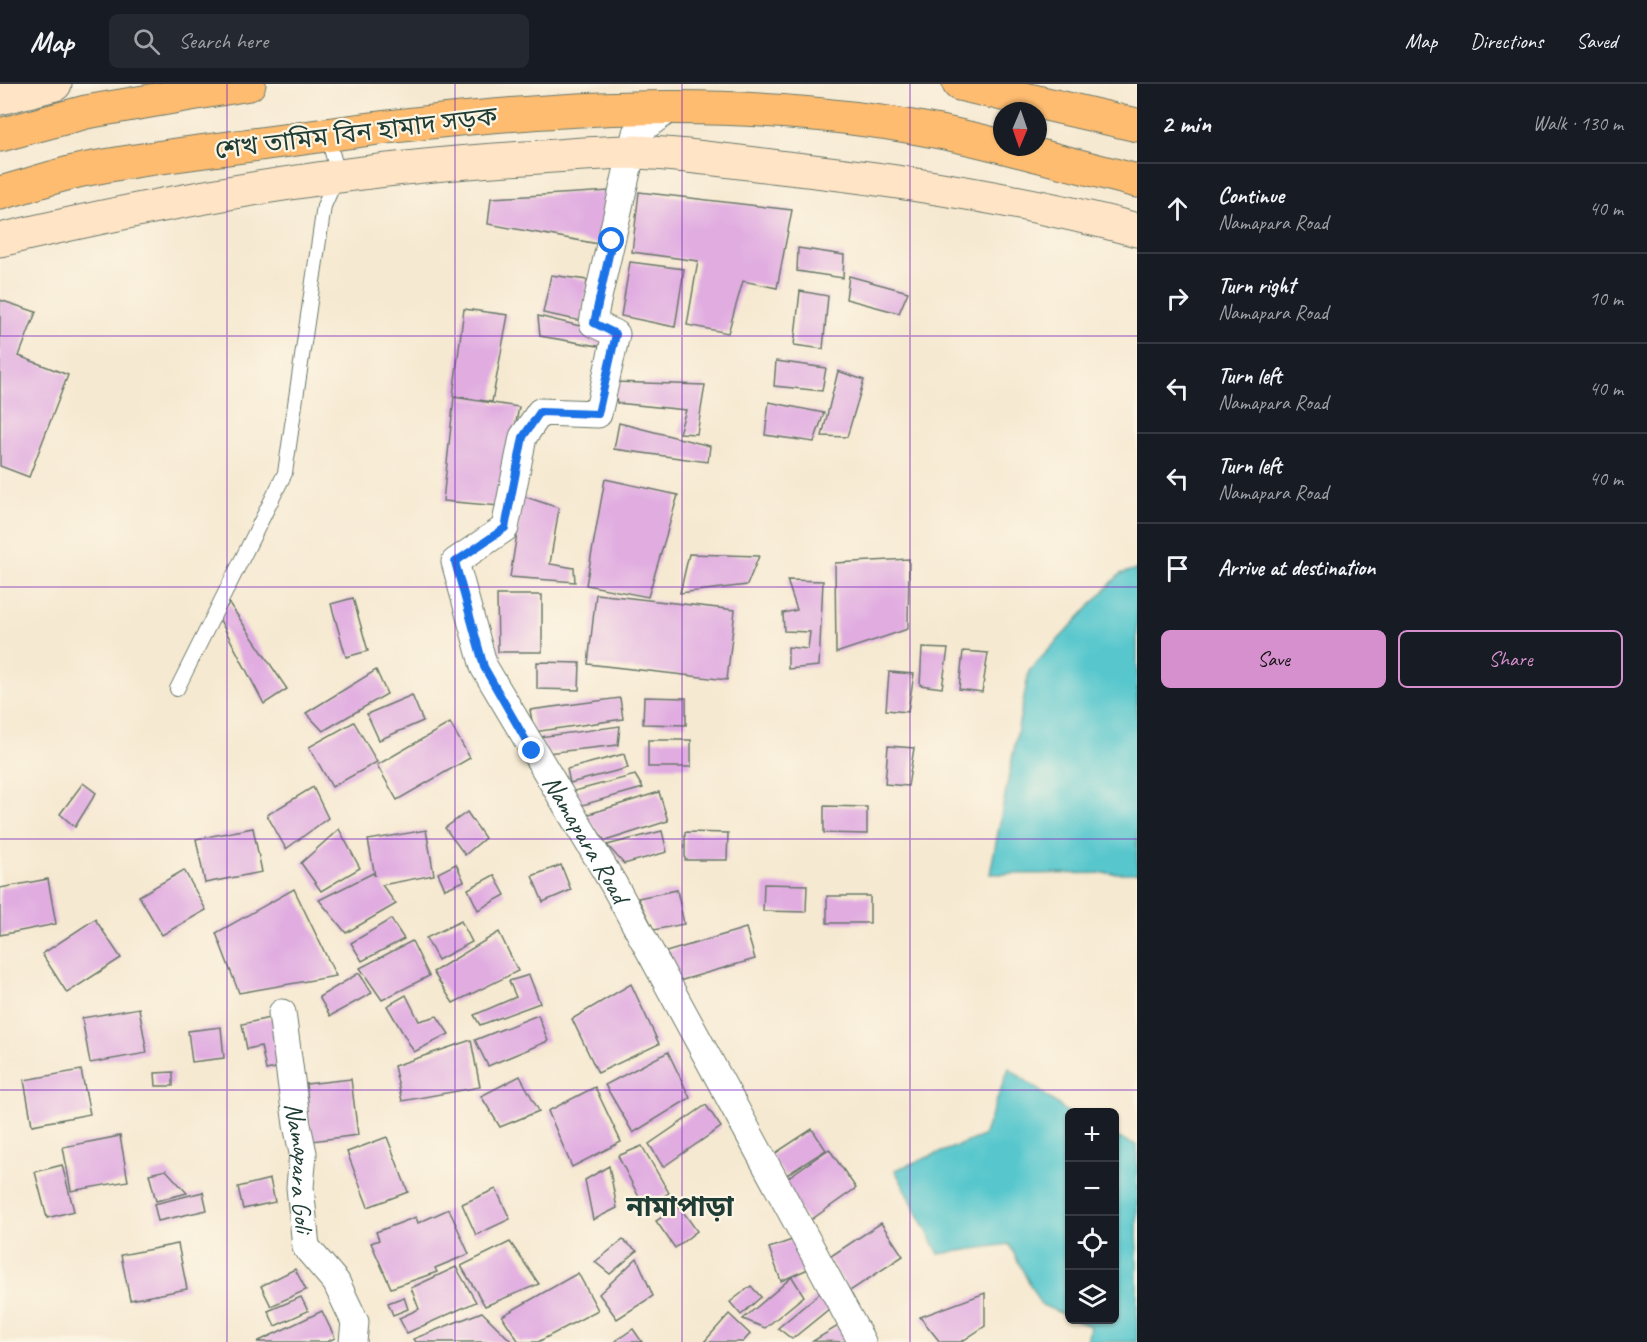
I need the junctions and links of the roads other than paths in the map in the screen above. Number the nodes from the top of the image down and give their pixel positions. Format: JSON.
{"nodes":[{"id":1,"x":55,"y":84,"type":"edge"},
{"id":2,"x":249,"y":84,"type":"edge"},
{"id":3,"x":959,"y":84,"type":"edge"},
{"id":4,"x":0,"y":99,"type":"edge"},
{"id":5,"x":672,"y":107,"type":"junction"},
{"id":6,"x":1137,"y":125,"type":"edge"},
{"id":7,"x":327,"y":134,"type":"junction"},
{"id":8,"x":0,"y":135,"type":"edge"},
{"id":9,"x":993,"y":145,"type":"edge"},
{"id":10,"x":631,"y":152,"type":"junction"},
{"id":11,"x":1039,"y":156,"type":"edge"},
{"id":12,"x":338,"y":174,"type":"junction"},
{"id":13,"x":1137,"y":181,"type":"edge"},
{"id":14,"x":0,"y":194,"type":"edge"},
{"id":15,"x":1137,"y":230,"type":"edge"},
{"id":16,"x":0,"y":240,"type":"edge"},
{"id":17,"x":177,"y":689,"type":"dead end"},
{"id":18,"x":282,"y":1013,"type":"dead end"},
{"id":19,"x":353,"y":1342,"type":"edge"},
{"id":20,"x":862,"y":1342,"type":"edge"}],
"edges":[{"from":1,"to":4,"type":"main road"},
{"from":2,"to":8,"type":"main road"},
{"from":3,"to":6,"type":"main road"},
{"from":5,"to":7,"type":"main road","name":"শেখ তামিম বিন হামাদ সড়ক"},
{"from":5,"to":9,"type":"main road","name":"শেখ তামিম বিন হামাদ সড়ক"},
{"from":5,"to":10,"type":"street","name":"Namapara Road"},
{"from":7,"to":12,"type":"lane"},
{"from":7,"to":14,"type":"main road","name":"শেখ তামিম বিন হামাদ সড়ক"},
{"from":10,"to":12,"type":"main road"},
{"from":10,"to":15,"type":"main road"},
{"from":10,"to":20,"type":"street","name":"Namapara Road"},
{"from":11,"to":13,"type":"main road","name":"শেখ তামিম বিন হামাদ সড়ক"},
{"from":12,"to":16,"type":"main road"},
{"from":12,"to":17,"type":"lane"},
{"from":18,"to":19,"type":"street","name":"Namapara Goli"}]}
